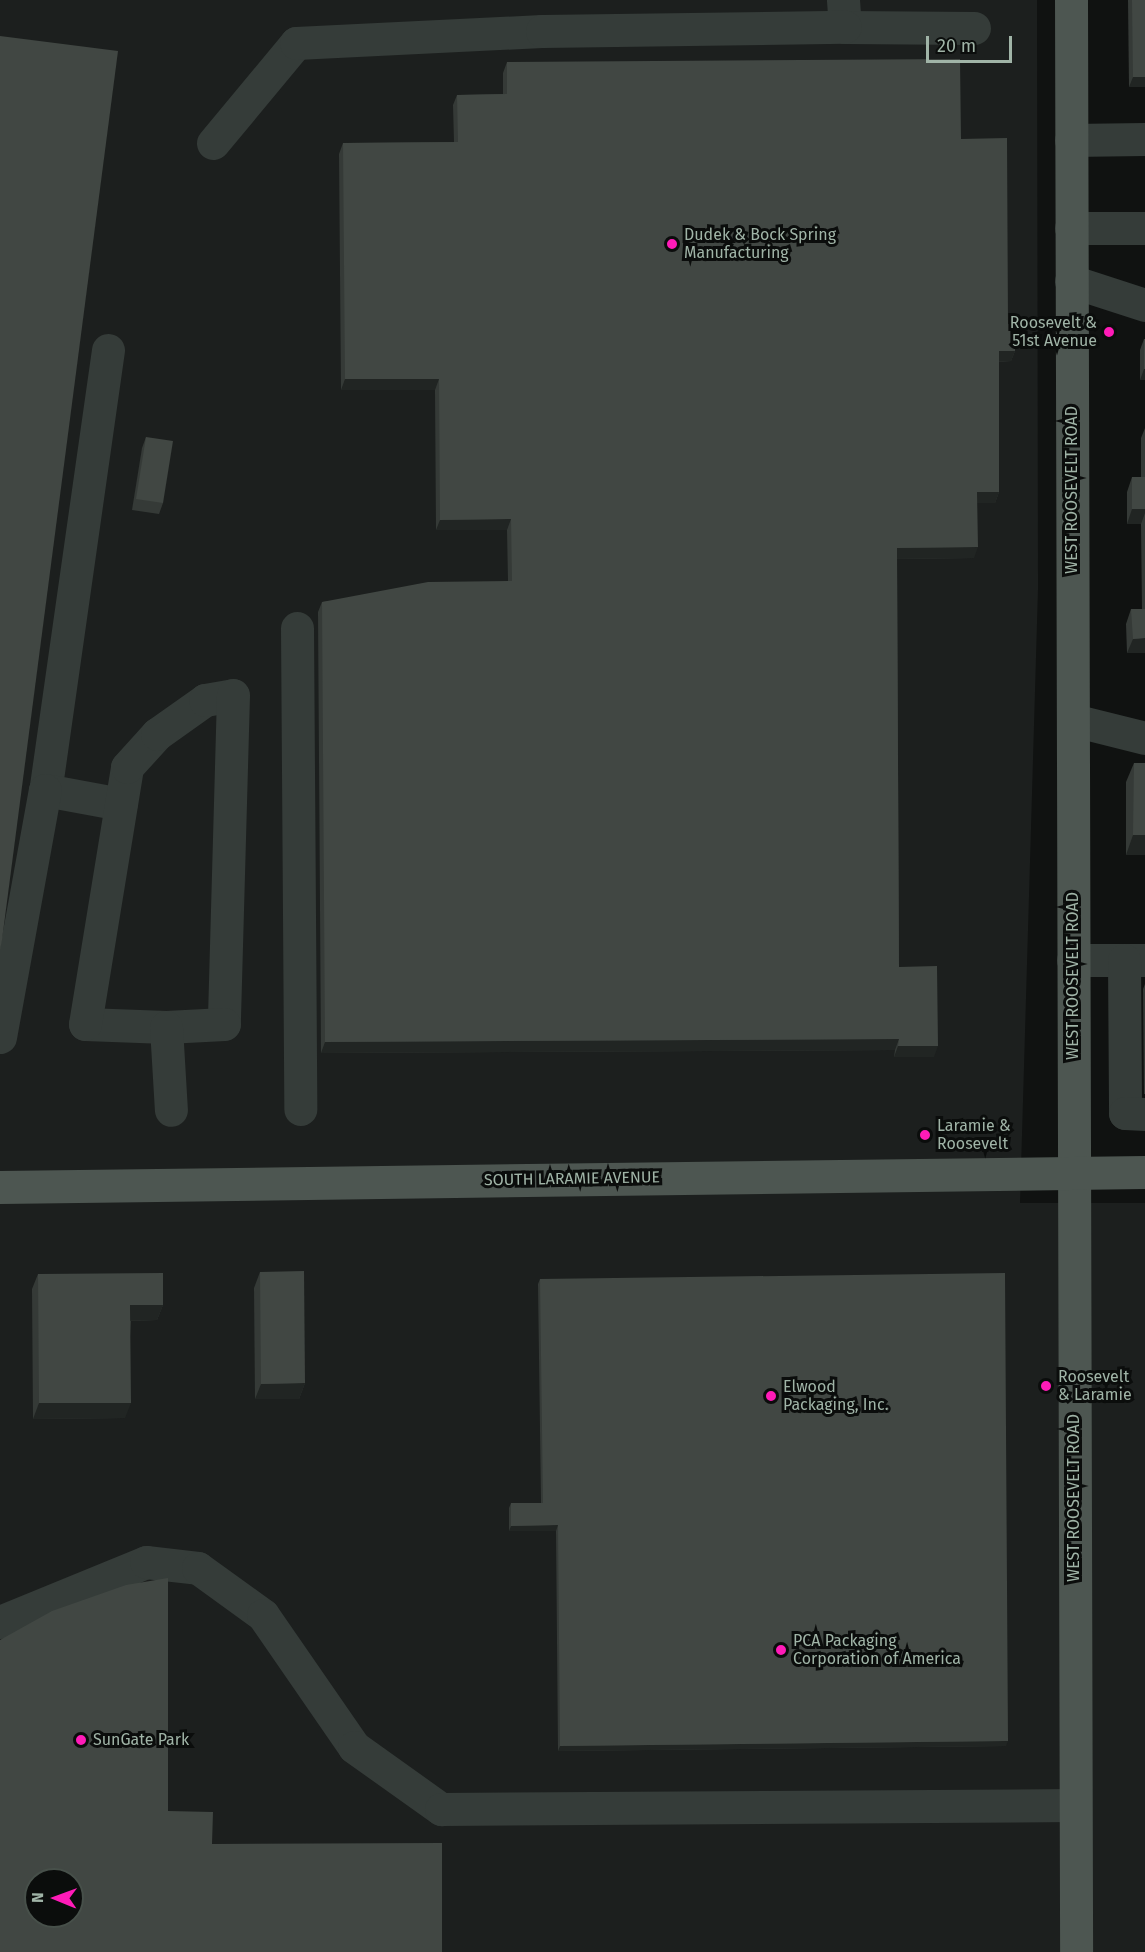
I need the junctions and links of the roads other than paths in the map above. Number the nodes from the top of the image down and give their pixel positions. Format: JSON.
{"nodes":[{"id":1,"x":1071,"y":0,"type":"edge"},
{"id":2,"x":844,"y":14,"type":"edge"},
{"id":3,"x":974,"y":28,"type":"dead end"},
{"id":4,"x":1145,"y":139,"type":"edge"},
{"id":5,"x":1071,"y":140,"type":"junction"},
{"id":6,"x":213,"y":143,"type":"dead end"},
{"id":7,"x":1071,"y":228,"type":"junction"},
{"id":8,"x":1145,"y":228,"type":"edge"},
{"id":9,"x":1071,"y":281,"type":"junction"},
{"id":10,"x":1145,"y":305,"type":"edge"},
{"id":11,"x":108,"y":350,"type":"dead end"},
{"id":12,"x":297,"y":628,"type":"dead end"},
{"id":13,"x":1073,"y":720,"type":"junction"},
{"id":14,"x":1145,"y":738,"type":"edge"},
{"id":15,"x":45,"y":790,"type":"junction"},
{"id":16,"x":121,"y":804,"type":"junction"},
{"id":17,"x":1073,"y":960,"type":"junction"},
{"id":18,"x":1135,"y":960,"type":"edge"},
{"id":19,"x":165,"y":1027,"type":"junction"},
{"id":20,"x":0,"y":1037,"type":"edge"},
{"id":21,"x":300,"y":1109,"type":"dead end"},
{"id":22,"x":171,"y":1110,"type":"dead end"},
{"id":23,"x":1145,"y":1114,"type":"edge"},
{"id":24,"x":1073,"y":1172,"type":"junction"},
{"id":25,"x":1145,"y":1172,"type":"edge"},
{"id":26,"x":0,"y":1186,"type":"edge"},
{"id":27,"x":0,"y":1622,"type":"edge"},
{"id":28,"x":1075,"y":1805,"type":"junction"},
{"id":29,"x":1076,"y":1952,"type":"edge"}],
"edges":[{"from":1,"to":5,"type":"main road","name":"WEST ROOSEVELT ROAD"},
{"from":2,"to":3,"type":"street"},
{"from":2,"to":6,"type":"street"},
{"from":4,"to":5,"type":"street"},
{"from":5,"to":7,"type":"main road","name":"WEST ROOSEVELT ROAD"},
{"from":7,"to":8,"type":"street"},
{"from":7,"to":9,"type":"main road","name":"WEST ROOSEVELT ROAD"},
{"from":9,"to":10,"type":"street"},
{"from":9,"to":13,"type":"main road","name":"WEST ROOSEVELT ROAD"},
{"from":11,"to":15,"type":"street"},
{"from":12,"to":21,"type":"street"},
{"from":13,"to":14,"type":"street"},
{"from":13,"to":17,"type":"main road","name":"WEST ROOSEVELT ROAD"},
{"from":15,"to":16,"type":"street"},
{"from":15,"to":20,"type":"street"},
{"from":16,"to":19,"type":"street"},
{"from":16,"to":19,"type":"street"},
{"from":17,"to":18,"type":"street"},
{"from":17,"to":24,"type":"main road","name":"WEST ROOSEVELT ROAD"},
{"from":18,"to":23,"type":"street"},
{"from":19,"to":22,"type":"street"},
{"from":24,"to":25,"type":"main road","name":"SOUTH LARAMIE AVENUE"},
{"from":24,"to":26,"type":"main road","name":"SOUTH LARAMIE AVENUE"},
{"from":24,"to":28,"type":"main road","name":"WEST ROOSEVELT ROAD"},
{"from":27,"to":28,"type":"street"},
{"from":28,"to":29,"type":"main road","name":"WEST ROOSEVELT ROAD"}]}
